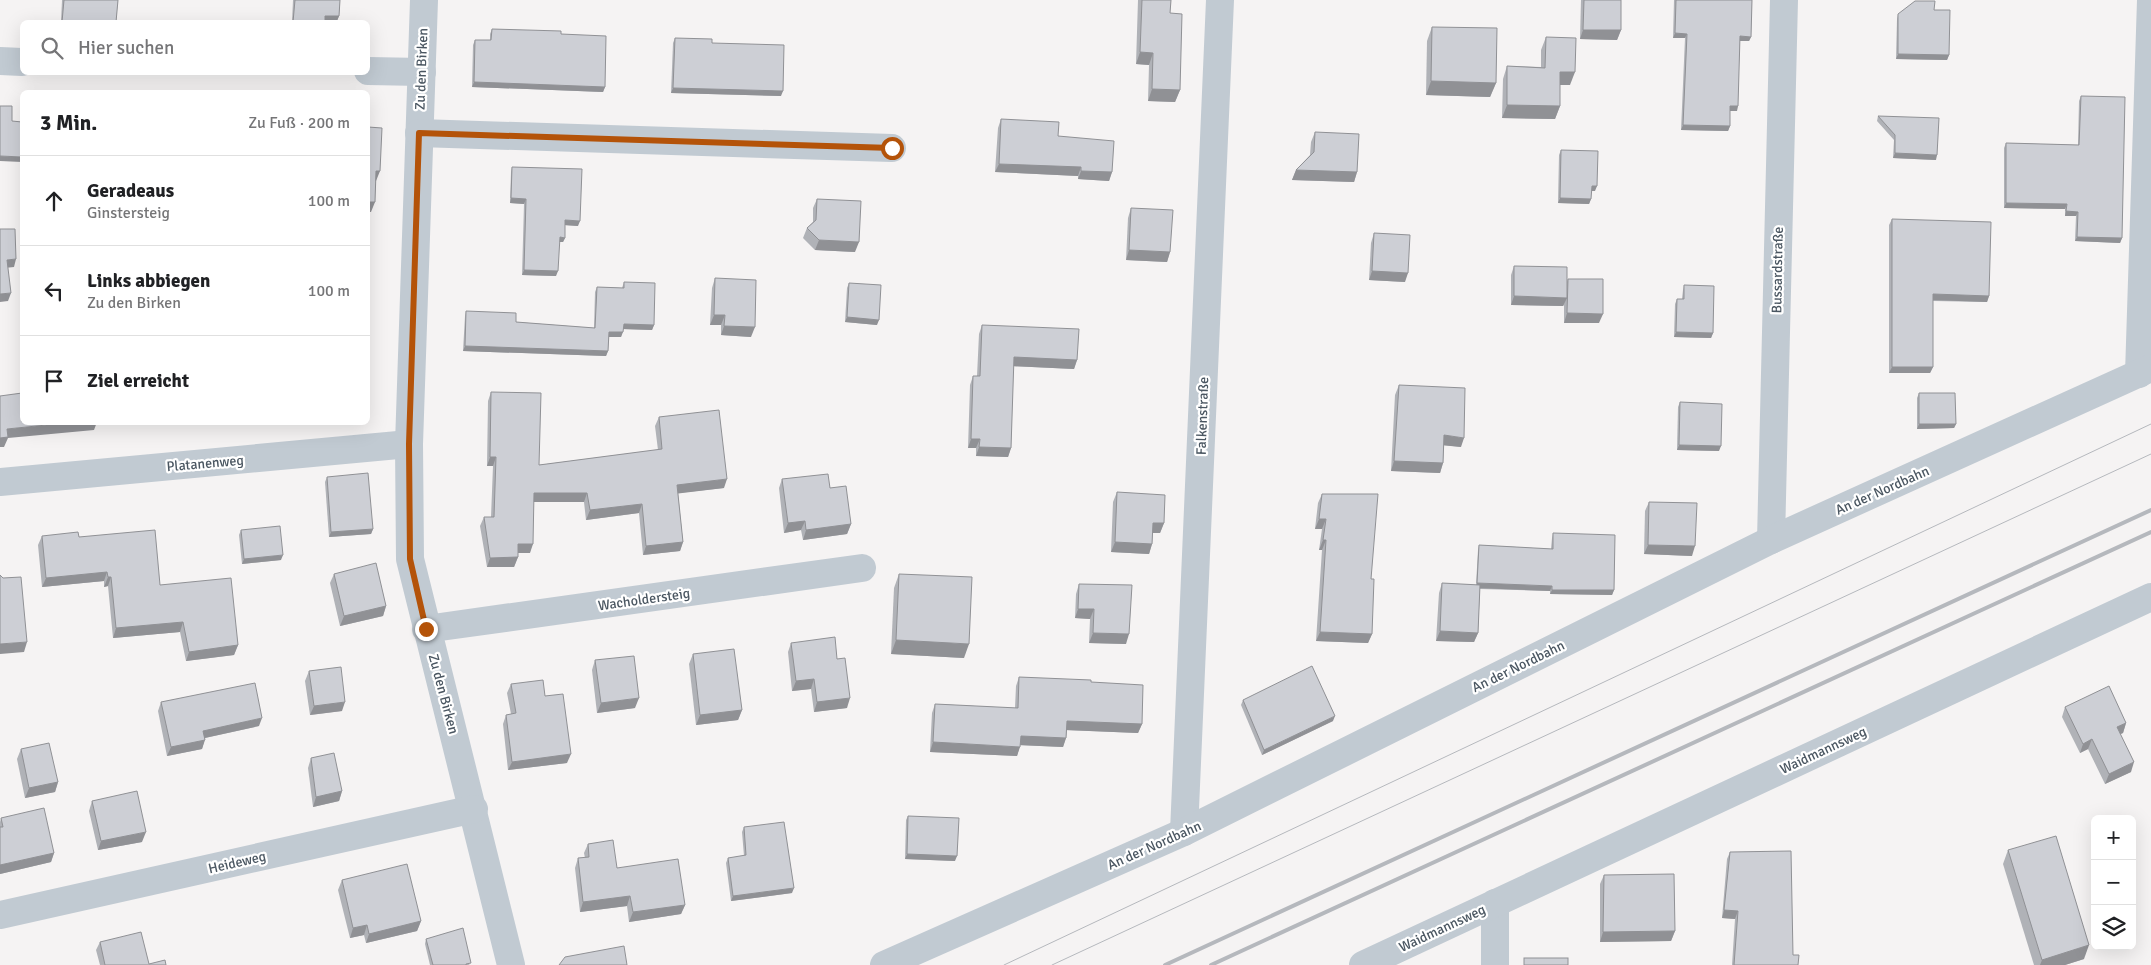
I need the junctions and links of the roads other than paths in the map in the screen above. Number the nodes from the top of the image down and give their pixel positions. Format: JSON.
{"nodes":[{"id":1,"x":424,"y":0,"type":"edge"},
{"id":2,"x":1220,"y":0,"type":"edge"},
{"id":3,"x":1784,"y":0,"type":"edge"},
{"id":4,"x":2151,"y":0,"type":"edge"},
{"id":5,"x":0,"y":62,"type":"edge"},
{"id":6,"x":20,"y":62,"type":"edge"},
{"id":7,"x":370,"y":71,"type":"edge"},
{"id":8,"x":422,"y":72,"type":"junction"},
{"id":9,"x":419,"y":133,"type":"junction"},
{"id":10,"x":892,"y":148,"type":"dead end"},
{"id":11,"x":2145,"y":371,"type":"edge"},
{"id":12,"x":409,"y":444,"type":"junction"},
{"id":13,"x":0,"y":482,"type":"edge"},
{"id":14,"x":1771,"y":540,"type":"junction"},
{"id":15,"x":862,"y":568,"type":"dead end"},
{"id":16,"x":2151,"y":597,"type":"edge"},
{"id":17,"x":426,"y":629,"type":"junction"},
{"id":18,"x":474,"y":809,"type":"junction"},
{"id":19,"x":1184,"y":832,"type":"junction"},
{"id":20,"x":1495,"y":903,"type":"junction"},
{"id":21,"x":0,"y":915,"type":"edge"},
{"id":22,"x":511,"y":965,"type":"edge"},
{"id":23,"x":884,"y":965,"type":"edge"},
{"id":24,"x":1363,"y":965,"type":"edge"},
{"id":25,"x":1495,"y":965,"type":"edge"}],
"edges":[{"from":1,"to":8,"type":"street","name":"Zu den Birken"},
{"from":2,"to":19,"type":"street","name":"Falkenstraße"},
{"from":3,"to":14,"type":"street","name":"Bussardstraße"},
{"from":4,"to":11,"type":"street"},
{"from":5,"to":6,"type":"street"},
{"from":7,"to":8,"type":"street"},
{"from":8,"to":9,"type":"street","name":"Zu den Birken"},
{"from":9,"to":10,"type":"street"},
{"from":9,"to":12,"type":"street","name":"Zu den Birken"},
{"from":11,"to":14,"type":"street","name":"An der Nordbahn"},
{"from":12,"to":13,"type":"street","name":"Platanenweg"},
{"from":12,"to":17,"type":"street","name":"Zu den Birken"},
{"from":14,"to":19,"type":"street","name":"An der Nordbahn"},
{"from":15,"to":17,"type":"street","name":"Wacholdersteig"},
{"from":16,"to":20,"type":"street","name":"Waidmannsweg"},
{"from":17,"to":18,"type":"street","name":"Zu den Birken"},
{"from":18,"to":21,"type":"street","name":"Heideweg"},
{"from":18,"to":22,"type":"street","name":"Zu den Birken"},
{"from":19,"to":23,"type":"street","name":"An der Nordbahn"},
{"from":20,"to":24,"type":"street","name":"Waidmannsweg"},
{"from":20,"to":25,"type":"street","name":"Waidmannsweg"}]}
